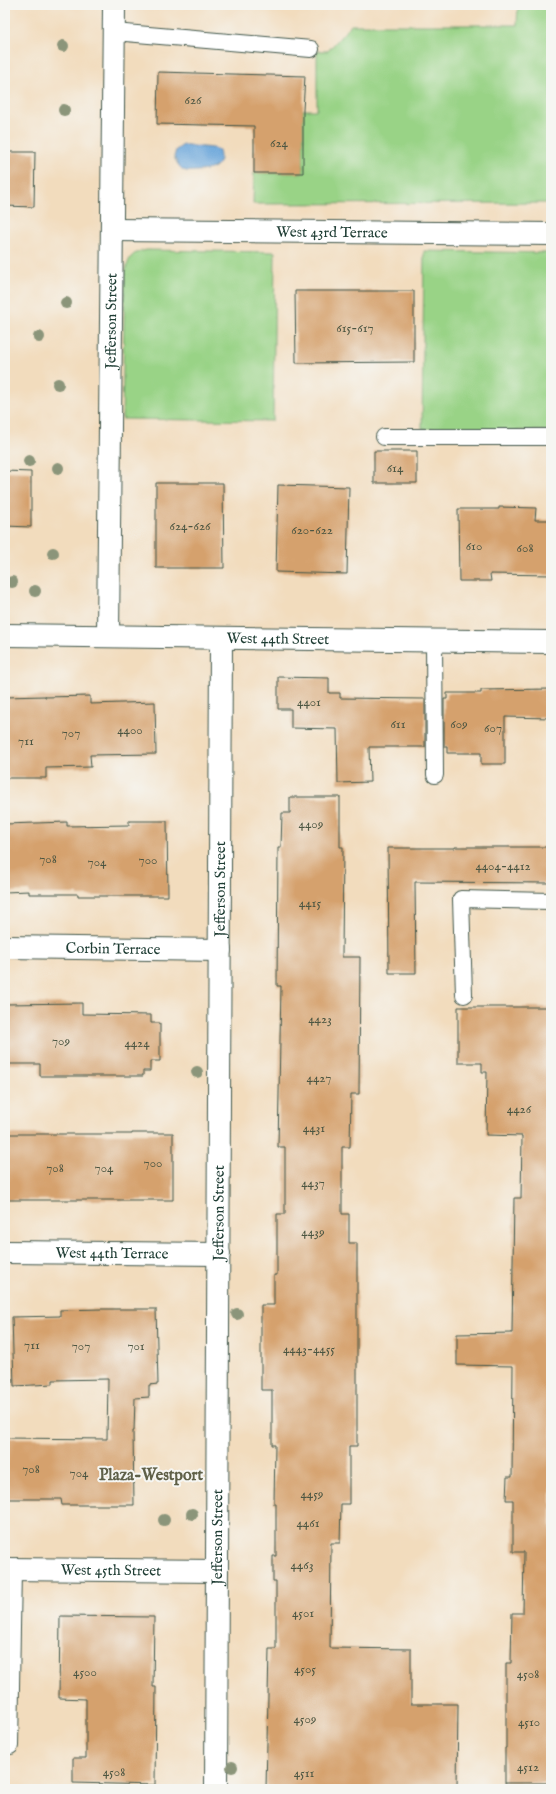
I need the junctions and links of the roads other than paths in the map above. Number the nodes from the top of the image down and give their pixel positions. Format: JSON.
{"nodes":[{"id":1,"x":114,"y":5,"type":"edge"},
{"id":2,"x":114,"y":32,"type":"junction"},
{"id":3,"x":311,"y":49,"type":"dead end"},
{"id":4,"x":112,"y":230,"type":"junction"},
{"id":5,"x":551,"y":234,"type":"edge"},
{"id":6,"x":384,"y":437,"type":"dead end"},
{"id":7,"x":551,"y":437,"type":"edge"},
{"id":8,"x":5,"y":635,"type":"edge"},
{"id":9,"x":108,"y":636,"type":"junction"},
{"id":10,"x":221,"y":638,"type":"junction"},
{"id":11,"x":434,"y":641,"type":"junction"},
{"id":12,"x":551,"y":642,"type":"edge"},
{"id":13,"x":435,"y":775,"type":"dead end"},
{"id":14,"x":551,"y":901,"type":"edge"},
{"id":15,"x":5,"y":947,"type":"edge"},
{"id":16,"x":220,"y":950,"type":"junction"},
{"id":17,"x":464,"y":994,"type":"dead end"},
{"id":18,"x":5,"y":1252,"type":"edge"},
{"id":19,"x":219,"y":1254,"type":"junction"},
{"id":20,"x":9,"y":1569,"type":"edge"},
{"id":21,"x":217,"y":1571,"type":"junction"},
{"id":22,"x":10,"y":1746,"type":"dead end"},
{"id":23,"x":216,"y":1789,"type":"edge"}],
"edges":[{"from":1,"to":2,"type":"street","name":"Jefferson Street"},
{"from":2,"to":3,"type":"lane"},
{"from":2,"to":4,"type":"street","name":"Jefferson Street"},
{"from":4,"to":5,"type":"street","name":"West 43rd Terrace"},
{"from":4,"to":9,"type":"street","name":"Jefferson Street"},
{"from":6,"to":7,"type":"lane"},
{"from":8,"to":9,"type":"street","name":"West 44th Street"},
{"from":9,"to":10,"type":"street","name":"West 44th Street"},
{"from":10,"to":11,"type":"street","name":"West 44th Street"},
{"from":10,"to":16,"type":"street","name":"Jefferson Street"},
{"from":11,"to":12,"type":"street","name":"West 44th Street"},
{"from":11,"to":13,"type":"lane"},
{"from":14,"to":17,"type":"lane"},
{"from":15,"to":16,"type":"street","name":"Corbin Terrace"},
{"from":16,"to":19,"type":"street","name":"Jefferson Street"},
{"from":18,"to":19,"type":"street","name":"West 44th Terrace"},
{"from":19,"to":21,"type":"street","name":"Jefferson Street"},
{"from":20,"to":21,"type":"street","name":"West 45th Street"},
{"from":20,"to":22,"type":"lane"},
{"from":21,"to":23,"type":"street","name":"Jefferson Street"}]}
